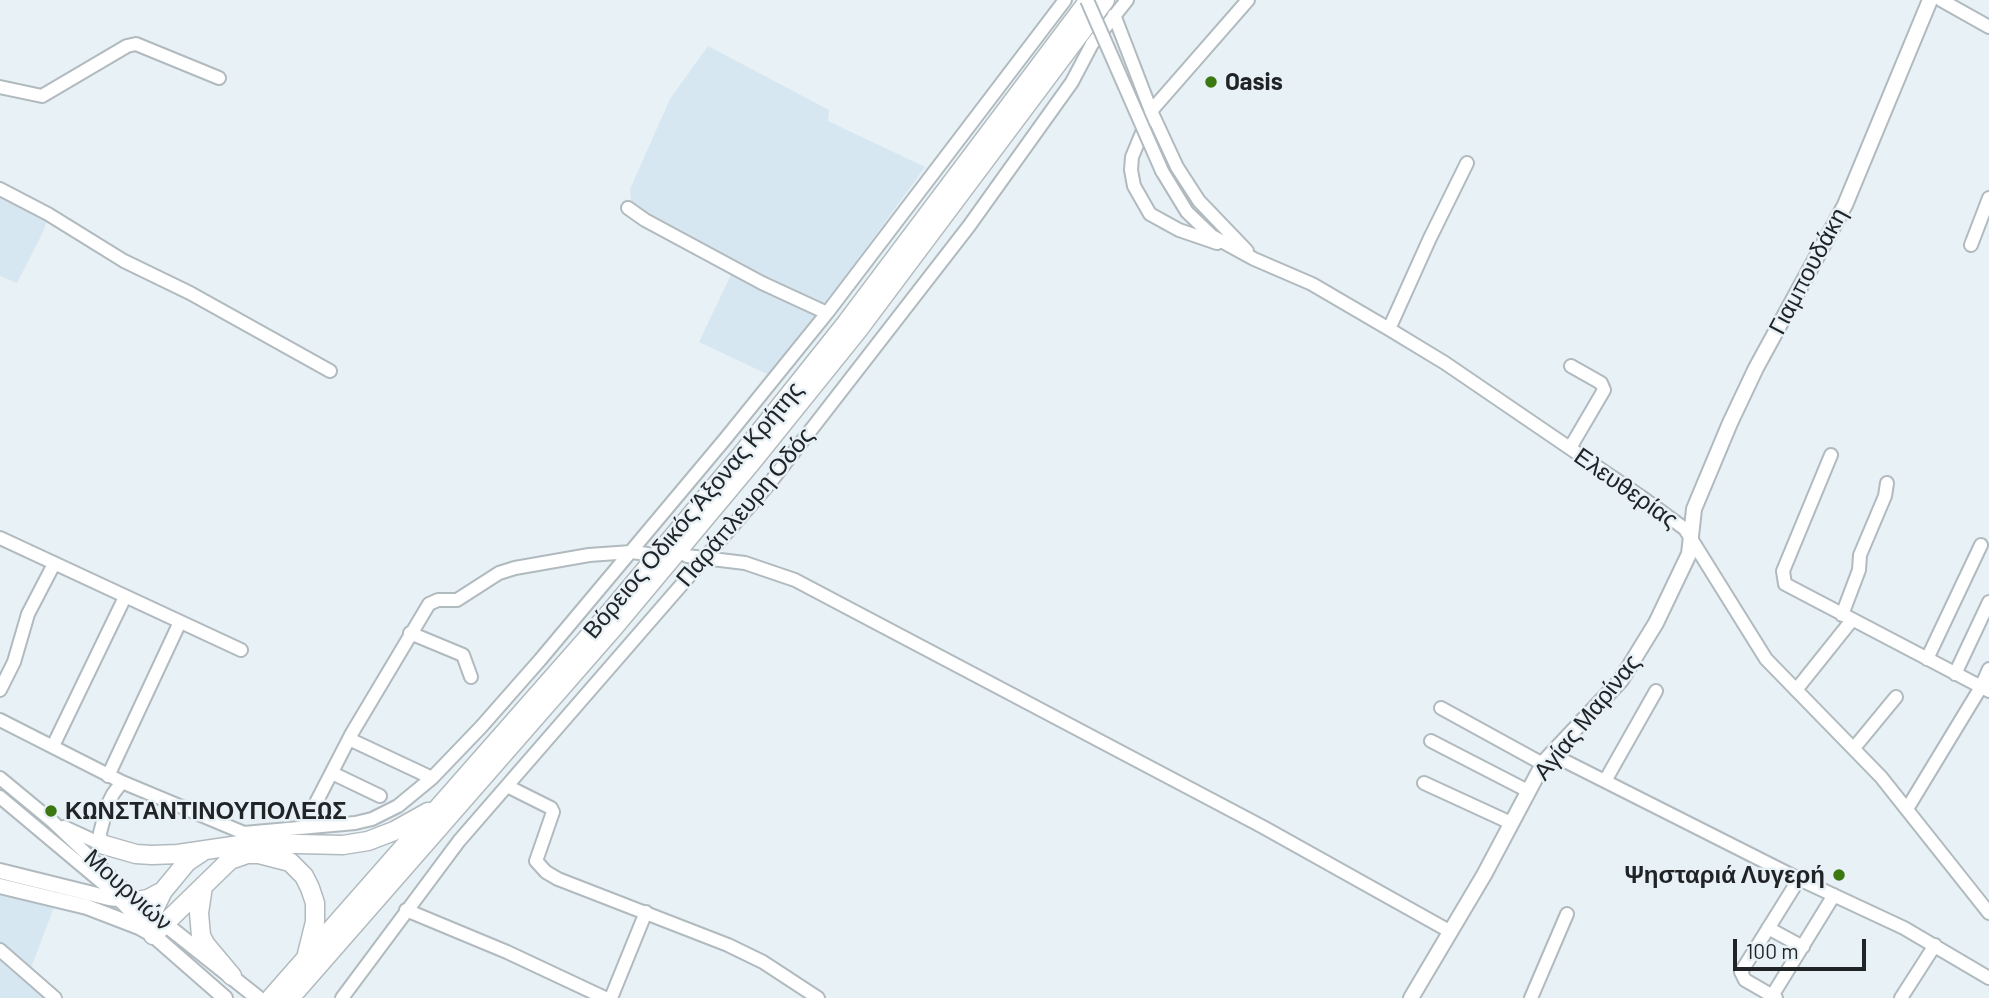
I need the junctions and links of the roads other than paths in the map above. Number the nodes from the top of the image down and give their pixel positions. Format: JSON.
{"nodes":[{"id":1,"x":1065,"y":0,"type":"edge"},
{"id":2,"x":1088,"y":0,"type":"edge"},
{"id":3,"x":1127,"y":0,"type":"edge"},
{"id":4,"x":1248,"y":0,"type":"edge"},
{"id":5,"x":1930,"y":0,"type":"edge"},
{"id":6,"x":1941,"y":0,"type":"edge"},
{"id":7,"x":1109,"y":7,"type":"edge"},
{"id":8,"x":1989,"y":27,"type":"edge"},
{"id":9,"x":219,"y":78,"type":"dead end"},
{"id":10,"x":0,"y":87,"type":"edge"},
{"id":11,"x":1151,"y":111,"type":"junction"},
{"id":12,"x":1467,"y":163,"type":"dead end"},
{"id":13,"x":0,"y":189,"type":"edge"},
{"id":14,"x":1989,"y":198,"type":"edge"},
{"id":15,"x":628,"y":208,"type":"dead end"},
{"id":16,"x":1971,"y":245,"type":"dead end"},
{"id":17,"x":1227,"y":246,"type":"junction"},
{"id":18,"x":1256,"y":260,"type":"junction"},
{"id":19,"x":828,"y":313,"type":"junction"},
{"id":20,"x":1389,"y":329,"type":"junction"},
{"id":21,"x":1571,"y":366,"type":"dead end"},
{"id":22,"x":330,"y":371,"type":"dead end"},
{"id":23,"x":1570,"y":448,"type":"junction"},
{"id":24,"x":1831,"y":456,"type":"dead end"},
{"id":25,"x":1887,"y":483,"type":"dead end"},
{"id":26,"x":0,"y":538,"type":"edge"},
{"id":27,"x":1692,"y":541,"type":"junction"},
{"id":28,"x":1981,"y":545,"type":"dead end"},
{"id":29,"x":631,"y":552,"type":"junction"},
{"id":30,"x":648,"y":554,"type":"dead end"},
{"id":31,"x":687,"y":556,"type":"dead end"},
{"id":32,"x":703,"y":558,"type":"junction"},
{"id":33,"x":54,"y":564,"type":"junction"},
{"id":34,"x":125,"y":597,"type":"junction"},
{"id":35,"x":1989,"y":602,"type":"edge"},
{"id":36,"x":1847,"y":617,"type":"junction"},
{"id":37,"x":180,"y":622,"type":"junction"},
{"id":38,"x":410,"y":633,"type":"junction"},
{"id":39,"x":241,"y":650,"type":"dead end"},
{"id":40,"x":1927,"y":659,"type":"junction"},
{"id":41,"x":1989,"y":669,"type":"edge"},
{"id":42,"x":1955,"y":674,"type":"junction"},
{"id":43,"x":471,"y":677,"type":"dead end"},
{"id":44,"x":1985,"y":689,"type":"edge"},
{"id":45,"x":0,"y":690,"type":"edge"},
{"id":46,"x":1796,"y":690,"type":"junction"},
{"id":47,"x":1656,"y":691,"type":"dead end"},
{"id":48,"x":1896,"y":697,"type":"dead end"},
{"id":49,"x":1441,"y":708,"type":"dead end"},
{"id":50,"x":0,"y":720,"type":"edge"},
{"id":51,"x":349,"y":739,"type":"junction"},
{"id":52,"x":1431,"y":741,"type":"dead end"},
{"id":53,"x":53,"y":746,"type":"junction"},
{"id":54,"x":1854,"y":748,"type":"junction"},
{"id":55,"x":1547,"y":759,"type":"junction"},
{"id":56,"x":332,"y":773,"type":"junction"},
{"id":57,"x":108,"y":776,"type":"junction"},
{"id":58,"x":0,"y":778,"type":"edge"},
{"id":59,"x":432,"y":778,"type":"junction"},
{"id":60,"x":1605,"y":781,"type":"junction"},
{"id":61,"x":122,"y":782,"type":"junction"},
{"id":62,"x":1424,"y":783,"type":"dead end"},
{"id":63,"x":507,"y":786,"type":"junction"},
{"id":64,"x":1528,"y":791,"type":"junction"},
{"id":65,"x":380,"y":796,"type":"dead end"},
{"id":66,"x":0,"y":797,"type":"edge"},
{"id":67,"x":441,"y":805,"type":"junction"},
{"id":68,"x":1907,"y":809,"type":"junction"},
{"id":69,"x":52,"y":821,"type":"junction"},
{"id":70,"x":1511,"y":823,"type":"junction"},
{"id":71,"x":304,"y":826,"type":"junction"},
{"id":72,"x":101,"y":844,"type":"junction"},
{"id":73,"x":208,"y":849,"type":"junction"},
{"id":74,"x":0,"y":872,"type":"edge"},
{"id":75,"x":1799,"y":879,"type":"junction"},
{"id":76,"x":0,"y":886,"type":"edge"},
{"id":77,"x":202,"y":886,"type":"junction"},
{"id":78,"x":163,"y":891,"type":"junction"},
{"id":79,"x":1833,"y":895,"type":"junction"},
{"id":80,"x":129,"y":901,"type":"junction"},
{"id":81,"x":406,"y":910,"type":"junction"},
{"id":82,"x":646,"y":912,"type":"junction"},
{"id":83,"x":1989,"y":913,"type":"edge"},
{"id":84,"x":1567,"y":914,"type":"dead end"},
{"id":85,"x":156,"y":925,"type":"junction"},
{"id":86,"x":1768,"y":928,"type":"junction"},
{"id":87,"x":1451,"y":932,"type":"junction"},
{"id":88,"x":1935,"y":945,"type":"junction"},
{"id":89,"x":1803,"y":947,"type":"junction"},
{"id":90,"x":0,"y":950,"type":"edge"},
{"id":91,"x":306,"y":958,"type":"junction"},
{"id":92,"x":232,"y":976,"type":"junction"},
{"id":93,"x":1989,"y":978,"type":"edge"},
{"id":94,"x":290,"y":990,"type":"edge"},
{"id":95,"x":1774,"y":997,"type":"edge"},
{"id":96,"x":55,"y":998,"type":"edge"},
{"id":97,"x":225,"y":998,"type":"edge"},
{"id":98,"x":258,"y":998,"type":"edge"},
{"id":99,"x":271,"y":998,"type":"edge"},
{"id":100,"x":342,"y":998,"type":"edge"},
{"id":101,"x":605,"y":998,"type":"edge"},
{"id":102,"x":611,"y":998,"type":"edge"},
{"id":103,"x":818,"y":998,"type":"edge"},
{"id":104,"x":1411,"y":998,"type":"edge"},
{"id":105,"x":1531,"y":998,"type":"edge"},
{"id":106,"x":1901,"y":998,"type":"edge"}],
"edges":[{"from":1,"to":19,"type":"street"},
{"from":2,"to":17,"type":"street","bridge":true},
{"from":2,"to":67,"type":"highway","name":"Βόρειος Οδικός Άξονας Κρήτης"},
{"from":3,"to":7,"type":"street","name":"Παράπλευρη Οδός"},
{"from":4,"to":11,"type":"street"},
{"from":5,"to":27,"type":"main road","name":"Γιαμπουδάκη"},
{"from":6,"to":8,"type":"street"},
{"from":7,"to":11,"type":"street"},
{"from":7,"to":32,"type":"street","name":"Παράπλευρη Οδός"},
{"from":7,"to":94,"type":"highway","name":"Βόρειος Οδικός Άξονας Κρήτης"},
{"from":9,"to":10,"type":"street"},
{"from":11,"to":17,"type":"street"},
{"from":11,"to":18,"type":"street"},
{"from":12,"to":20,"type":"street"},
{"from":13,"to":22,"type":"street"},
{"from":14,"to":16,"type":"street"},
{"from":15,"to":19,"type":"street"},
{"from":17,"to":18,"type":"street","name":"Ελευθερίας"},
{"from":18,"to":20,"type":"street","name":"Ελευθερίας"},
{"from":19,"to":29,"type":"street"},
{"from":20,"to":23,"type":"street","name":"Ελευθερίας"},
{"from":21,"to":23,"type":"street"},
{"from":23,"to":27,"type":"street","name":"Ελευθερίας"},
{"from":24,"to":36,"type":"street"},
{"from":25,"to":36,"type":"street"},
{"from":26,"to":33,"type":"street"},
{"from":27,"to":46,"type":"street","name":"Ελευθερίας"},
{"from":27,"to":55,"type":"main road","name":"Αγίας Μαρίνας"},
{"from":28,"to":40,"type":"street"},
{"from":29,"to":30,"type":"street"},
{"from":29,"to":38,"type":"street"},
{"from":29,"to":59,"type":"street"},
{"from":31,"to":32,"type":"street"},
{"from":32,"to":63,"type":"street","name":"Παράπλευρη Οδός"},
{"from":32,"to":87,"type":"street"},
{"from":33,"to":34,"type":"street"},
{"from":33,"to":45,"type":"street"},
{"from":34,"to":37,"type":"street"},
{"from":34,"to":53,"type":"street"},
{"from":35,"to":42,"type":"street"},
{"from":36,"to":40,"type":"street"},
{"from":36,"to":46,"type":"street"},
{"from":37,"to":39,"type":"street"},
{"from":37,"to":57,"type":"street"},
{"from":38,"to":43,"type":"street"},
{"from":38,"to":51,"type":"street"},
{"from":40,"to":42,"type":"street"},
{"from":41,"to":44,"type":"street"},
{"from":42,"to":44,"type":"street"},
{"from":44,"to":68,"type":"street"},
{"from":46,"to":54,"type":"street","name":"Ελευθερίας"},
{"from":47,"to":60,"type":"street"},
{"from":48,"to":54,"type":"street"},
{"from":49,"to":55,"type":"street"},
{"from":50,"to":53,"type":"street"},
{"from":51,"to":56,"type":"street"},
{"from":51,"to":59,"type":"street"},
{"from":52,"to":64,"type":"street"},
{"from":53,"to":57,"type":"street"},
{"from":54,"to":68,"type":"street","name":"Ελευθερίας"},
{"from":55,"to":60,"type":"street"},
{"from":55,"to":64,"type":"main road","name":"Αγίας Μαρίνας"},
{"from":56,"to":65,"type":"street"},
{"from":56,"to":71,"type":"street"},
{"from":57,"to":61,"type":"street"},
{"from":58,"to":69,"type":"street","name":"Μουρνιών"},
{"from":59,"to":71,"type":"street"},
{"from":60,"to":75,"type":"street"},
{"from":61,"to":71,"type":"street"},
{"from":61,"to":72,"type":"street"},
{"from":62,"to":70,"type":"street"},
{"from":63,"to":81,"type":"street","name":"Παράπλευρη Οδός"},
{"from":63,"to":82,"type":"street"},
{"from":64,"to":70,"type":"main road","name":"Αγίας Μαρίνας"},
{"from":66,"to":80,"type":"street","name":"Μουρνιών"},
{"from":67,"to":73,"type":"highway"},
{"from":67,"to":91,"type":"highway","name":"Βόρειος Οδικός Άξονας Κρήτης"},
{"from":68,"to":83,"type":"street","name":"Ελευθερίας"},
{"from":69,"to":72,"type":"street"},
{"from":69,"to":80,"type":"street","name":"Μουρνιών"},
{"from":70,"to":87,"type":"main road","name":"Αγίας Μαρίνας"},
{"from":72,"to":73,"type":"highway"},
{"from":73,"to":78,"type":"highway"},
{"from":74,"to":80,"type":"main road"},
{"from":75,"to":79,"type":"street"},
{"from":75,"to":86,"type":"street"},
{"from":76,"to":85,"type":"main road"},
{"from":77,"to":85,"type":"highway"},
{"from":77,"to":91,"type":"highway"},
{"from":77,"to":92,"type":"highway"},
{"from":78,"to":80,"type":"highway"},
{"from":78,"to":85,"type":"highway"},
{"from":79,"to":88,"type":"street"},
{"from":79,"to":89,"type":"street"},
{"from":80,"to":85,"type":"main road","name":"Μουρνιών"},
{"from":81,"to":100,"type":"street","name":"Παράπλευρη Οδός"},
{"from":81,"to":101,"type":"street"},
{"from":82,"to":102,"type":"street"},
{"from":82,"to":103,"type":"street"},
{"from":84,"to":105,"type":"street"},
{"from":85,"to":92,"type":"main road","name":"Μουρνιών"},
{"from":85,"to":97,"type":"main road"},
{"from":86,"to":89,"type":"street"},
{"from":86,"to":95,"type":"street"},
{"from":87,"to":104,"type":"main road","name":"Αγίας Μαρίνας"},
{"from":88,"to":93,"type":"street"},
{"from":88,"to":106,"type":"street"},
{"from":89,"to":95,"type":"street"},
{"from":90,"to":96,"type":"street"},
{"from":91,"to":94,"type":"highway","name":"Βόρειος Οδικός Άξονας Κρήτης"},
{"from":92,"to":98,"type":"main road","name":"Μουρνιών"},
{"from":94,"to":99,"type":"highway","name":"Βόρειος Οδικός Άξονας Κρήτης"}]}
